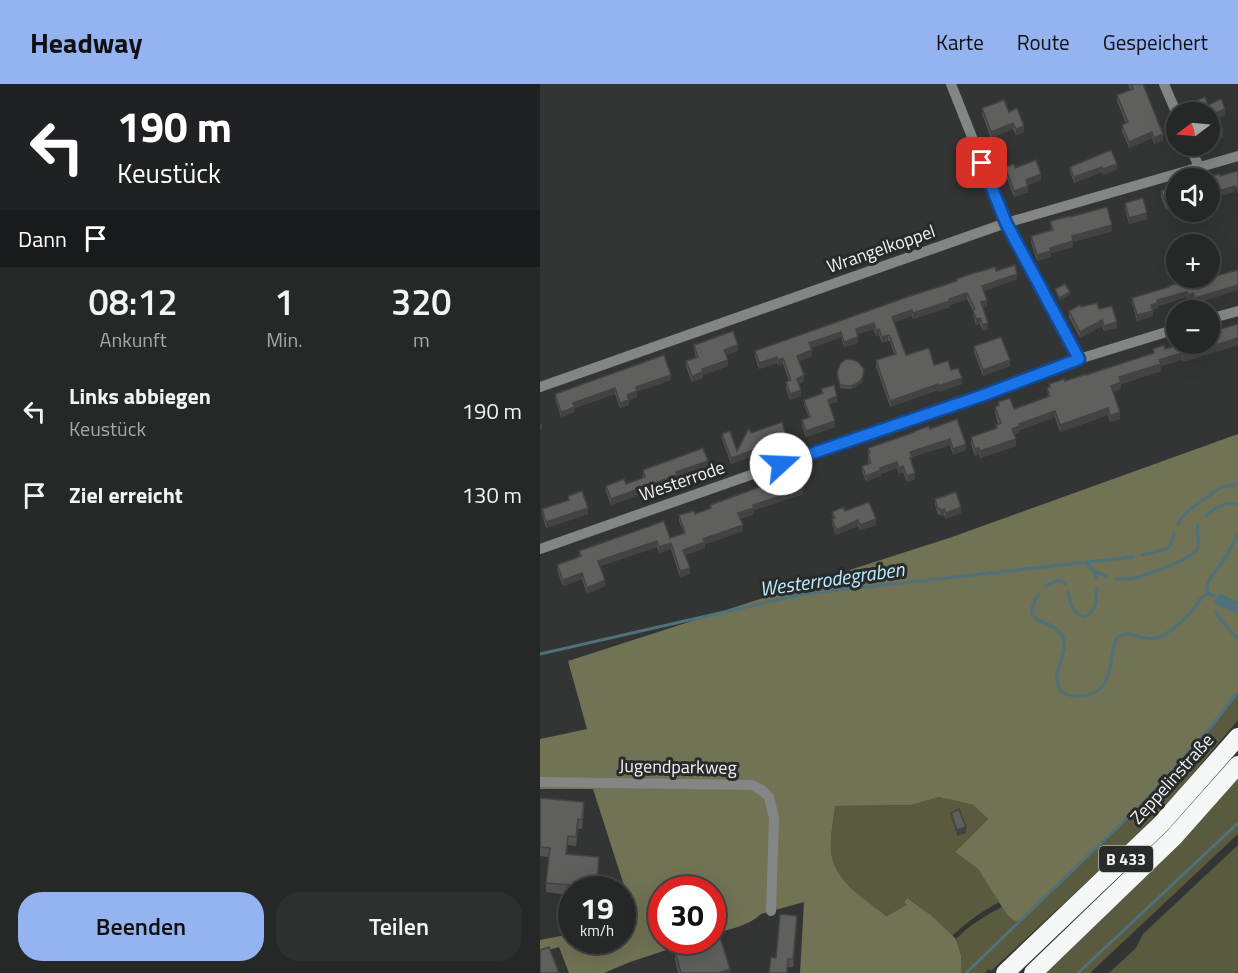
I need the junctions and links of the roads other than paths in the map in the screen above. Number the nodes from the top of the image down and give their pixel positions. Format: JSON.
{"nodes":[{"id":1,"x":951,"y":84,"type":"edge"},
{"id":2,"x":1164,"y":84,"type":"edge"},
{"id":3,"x":1172,"y":102,"type":"edge"},
{"id":4,"x":1194,"y":156,"type":"edge"},
{"id":5,"x":1238,"y":156,"type":"edge"},
{"id":6,"x":1199,"y":167,"type":"junction"},
{"id":7,"x":1006,"y":223,"type":"junction"},
{"id":8,"x":1238,"y":311,"type":"edge"},
{"id":9,"x":1220,"y":316,"type":"edge"},
{"id":10,"x":1166,"y":332,"type":"edge"},
{"id":11,"x":1079,"y":359,"type":"junction"},
{"id":12,"x":540,"y":387,"type":"edge"},
{"id":13,"x":540,"y":549,"type":"edge"},
{"id":14,"x":1238,"y":737,"type":"edge"},
{"id":15,"x":1238,"y":765,"type":"edge"},
{"id":16,"x":540,"y":782,"type":"edge"},
{"id":17,"x":771,"y":911,"type":"dead end"},
{"id":18,"x":1005,"y":973,"type":"edge"},
{"id":19,"x":1033,"y":973,"type":"edge"}],
"edges":[{"from":1,"to":7,"type":"street"},
{"from":2,"to":3,"type":"street"},
{"from":4,"to":6,"type":"street"},
{"from":5,"to":6,"type":"street","name":"Wrangelkoppel"},
{"from":6,"to":7,"type":"street","name":"Wrangelkoppel"},
{"from":7,"to":11,"type":"street"},
{"from":7,"to":12,"type":"street","name":"Wrangelkoppel"},
{"from":8,"to":9,"type":"street"},
{"from":10,"to":11,"type":"street","name":"Westerrode"},
{"from":11,"to":13,"type":"street","name":"Westerrode"},
{"from":14,"to":18,"type":"highway","name":"Zeppelinstraße","number":"B 433"},
{"from":15,"to":19,"type":"highway","number":"B 433"},
{"from":16,"to":17,"type":"street","name":"Jugendparkweg"}]}
